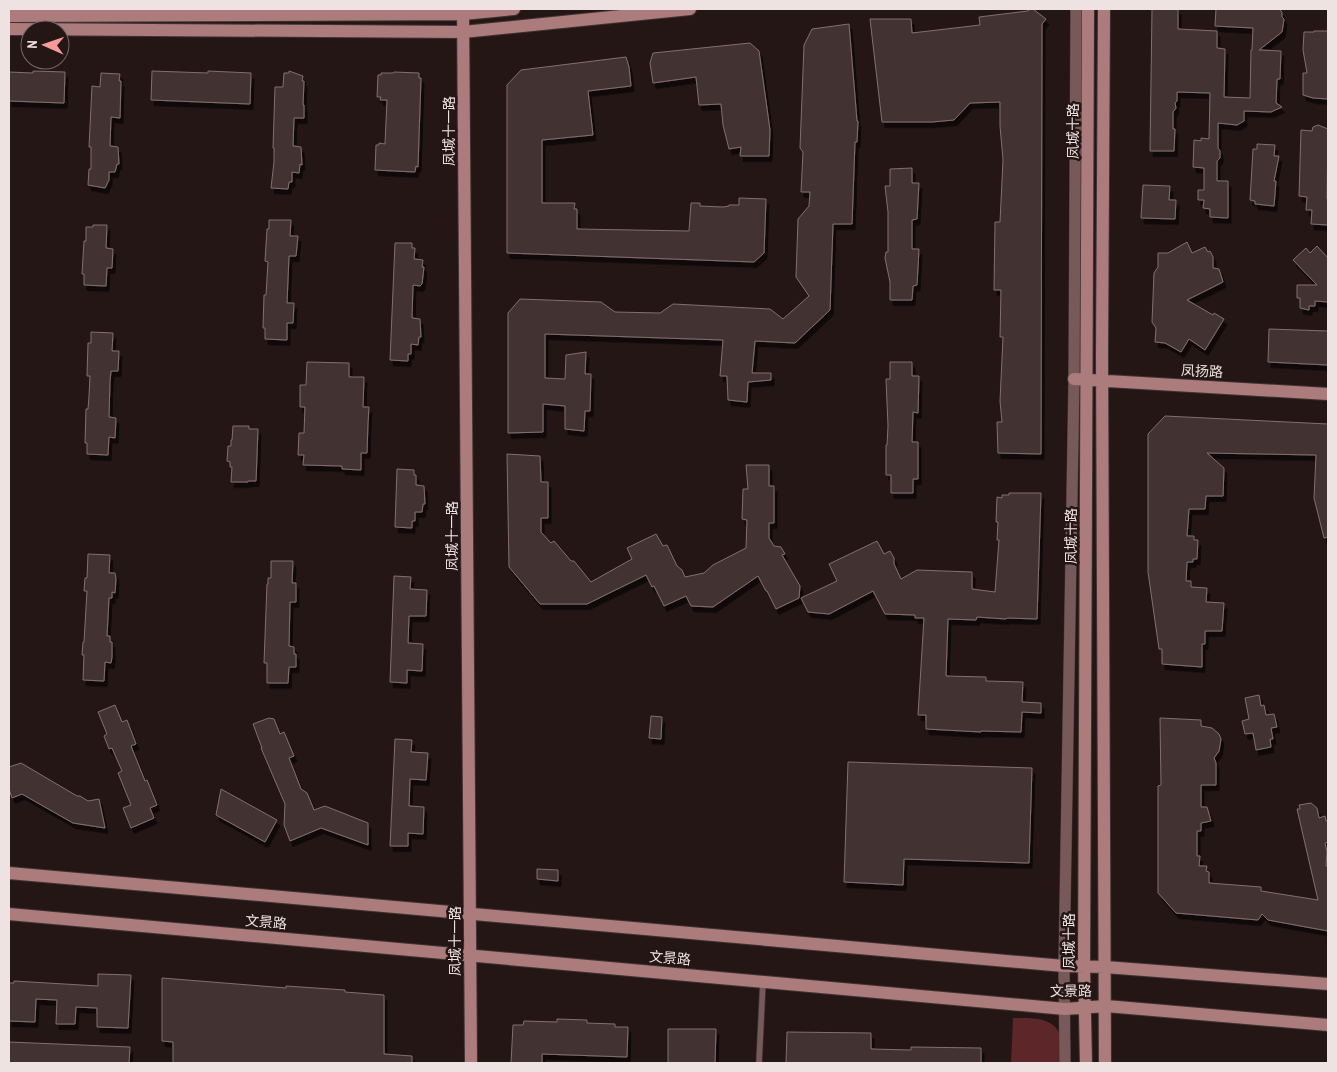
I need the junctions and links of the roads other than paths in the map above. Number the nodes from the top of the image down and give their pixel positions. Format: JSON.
{"nodes":[{"id":1,"x":514,"y":9,"type":"edge"},
{"id":2,"x":690,"y":9,"type":"edge"},
{"id":3,"x":1076,"y":9,"type":"edge"},
{"id":4,"x":1088,"y":9,"type":"edge"},
{"id":5,"x":1104,"y":9,"type":"edge"},
{"id":6,"x":463,"y":11,"type":"edge"},
{"id":7,"x":9,"y":16,"type":"edge"},
{"id":8,"x":9,"y":29,"type":"edge"},
{"id":9,"x":463,"y":32,"type":"junction"},
{"id":10,"x":1074,"y":379,"type":"junction"},
{"id":11,"x":1087,"y":380,"type":"junction"},
{"id":12,"x":1102,"y":380,"type":"junction"},
{"id":13,"x":1328,"y":394,"type":"edge"},
{"id":14,"x":9,"y":873,"type":"edge"},
{"id":15,"x":9,"y":914,"type":"edge"},
{"id":16,"x":470,"y":915,"type":"junction"},
{"id":17,"x":470,"y":955,"type":"junction"},
{"id":18,"x":1064,"y":966,"type":"junction"},
{"id":19,"x":1105,"y":967,"type":"junction"},
{"id":20,"x":1084,"y":968,"type":"junction"},
{"id":21,"x":763,"y":981,"type":"junction"},
{"id":22,"x":1328,"y":984,"type":"edge"},
{"id":23,"x":1086,"y":1006,"type":"junction"},
{"id":24,"x":1106,"y":1006,"type":"junction"},
{"id":25,"x":1065,"y":1009,"type":"junction"},
{"id":26,"x":1328,"y":1025,"type":"edge"},
{"id":27,"x":471,"y":1063,"type":"edge"},
{"id":28,"x":759,"y":1063,"type":"edge"},
{"id":29,"x":1065,"y":1063,"type":"edge"},
{"id":30,"x":1086,"y":1063,"type":"edge"},
{"id":31,"x":1105,"y":1063,"type":"edge"}],
"edges":[{"from":1,"to":6,"type":"main road"},
{"from":2,"to":9,"type":"main road"},
{"from":3,"to":10,"type":"street"},
{"from":4,"to":11,"type":"main road","name":"凤城十路"},
{"from":5,"to":12,"type":"main road"},
{"from":6,"to":7,"type":"main road"},
{"from":6,"to":9,"type":"main road","name":"凤城十一路"},
{"from":8,"to":9,"type":"main road"},
{"from":9,"to":16,"type":"main road","name":"凤城十一路"},
{"from":10,"to":11,"type":"main road","name":"凤扬路"},
{"from":10,"to":18,"type":"street"},
{"from":11,"to":12,"type":"main road","name":"凤扬路"},
{"from":11,"to":20,"type":"main road","name":"凤城十路"},
{"from":12,"to":13,"type":"main road","name":"凤扬路"},
{"from":12,"to":19,"type":"main road"},
{"from":14,"to":16,"type":"main road","name":"文景路"},
{"from":15,"to":17,"type":"main road","name":"文景路"},
{"from":16,"to":17,"type":"main road","name":"凤城十一路"},
{"from":16,"to":18,"type":"main road","name":"文景路"},
{"from":17,"to":21,"type":"main road","name":"文景路"},
{"from":17,"to":27,"type":"main road","name":"凤城十一路"},
{"from":18,"to":20,"type":"main road","name":"文景路"},
{"from":18,"to":25,"type":"street"},
{"from":19,"to":20,"type":"main road","name":"文景路"},
{"from":19,"to":22,"type":"main road","name":"文景路"},
{"from":19,"to":24,"type":"main road"},
{"from":20,"to":23,"type":"main road","name":"凤城十路"},
{"from":21,"to":25,"type":"main road","name":"文景路"},
{"from":21,"to":28,"type":"lane"},
{"from":23,"to":24,"type":"main road","name":"文景路"},
{"from":23,"to":25,"type":"main road","name":"文景路"},
{"from":23,"to":30,"type":"main road","name":"凤城十路"},
{"from":24,"to":26,"type":"main road","name":"文景路"},
{"from":24,"to":31,"type":"main road"},
{"from":25,"to":29,"type":"street"}]}
